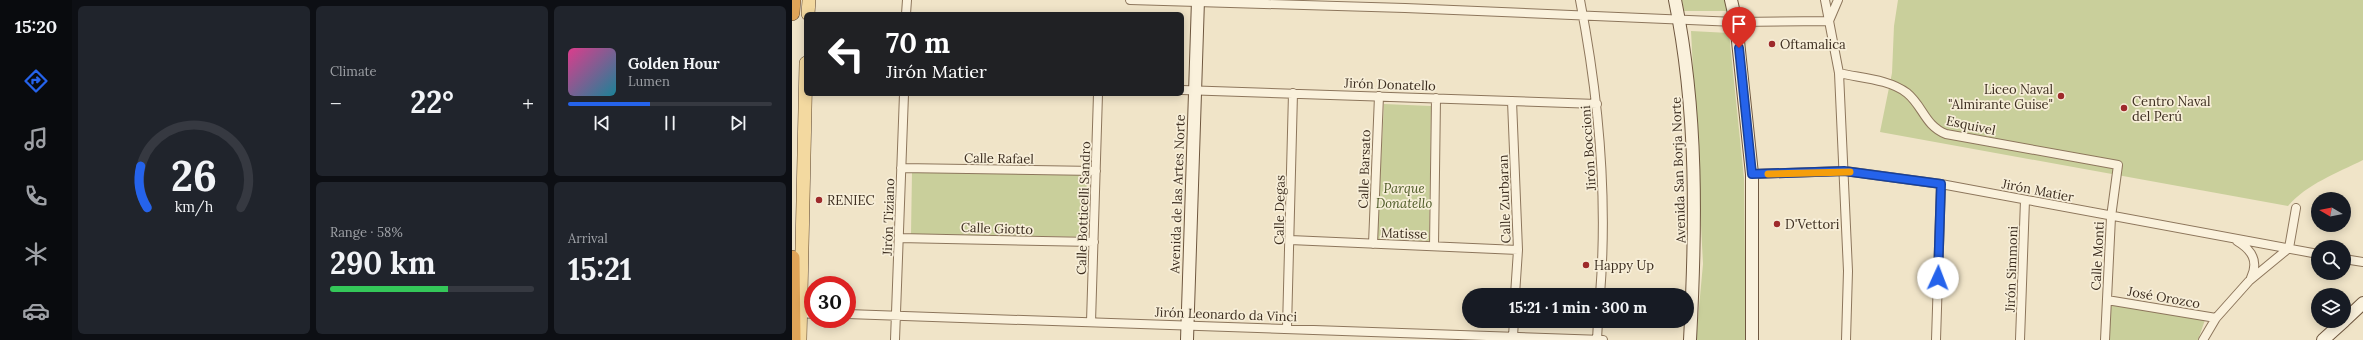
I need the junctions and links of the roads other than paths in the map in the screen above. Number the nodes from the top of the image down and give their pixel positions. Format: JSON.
{"nodes":[{"id":1,"x":793,"y":0,"type":"edge"},
{"id":2,"x":809,"y":0,"type":"edge"},
{"id":3,"x":907,"y":0,"type":"edge"},
{"id":4,"x":1130,"y":0,"type":"edge"},
{"id":5,"x":1580,"y":0,"type":"edge"},
{"id":6,"x":1675,"y":0,"type":"edge"},
{"id":7,"x":1731,"y":0,"type":"edge"},
{"id":8,"x":1825,"y":0,"type":"edge"},
{"id":9,"x":1838,"y":0,"type":"edge"},
{"id":10,"x":1198,"y":1,"type":"edge"},
{"id":11,"x":808,"y":12,"type":"edge"},
{"id":12,"x":906,"y":12,"type":"edge"},
{"id":13,"x":792,"y":13,"type":"edge"},
{"id":14,"x":1583,"y":16,"type":"junction"},
{"id":15,"x":1678,"y":18,"type":"junction"},
{"id":16,"x":1829,"y":21,"type":"junction"},
{"id":17,"x":1736,"y":22,"type":"junction"},
{"id":18,"x":1839,"y":73,"type":"junction"},
{"id":19,"x":1184,"y":90,"type":"edge"},
{"id":20,"x":1195,"y":90,"type":"junction"},
{"id":21,"x":1294,"y":93,"type":"junction"},
{"id":22,"x":806,"y":96,"type":"edge"},
{"id":23,"x":904,"y":96,"type":"edge"},
{"id":24,"x":1098,"y":96,"type":"edge"},
{"id":25,"x":1379,"y":96,"type":"junction"},
{"id":26,"x":1436,"y":98,"type":"junction"},
{"id":27,"x":1512,"y":101,"type":"junction"},
{"id":28,"x":1597,"y":104,"type":"junction"},
{"id":29,"x":2118,"y":165,"type":"joint"},
{"id":30,"x":901,"y":168,"type":"junction"},
{"id":31,"x":1096,"y":171,"type":"junction"},
{"id":32,"x":1844,"y":171,"type":"junction"},
{"id":33,"x":1752,"y":174,"type":"junction"},
{"id":34,"x":1941,"y":184,"type":"junction"},
{"id":35,"x":2025,"y":200,"type":"junction"},
{"id":36,"x":2296,"y":208,"type":"dead end"},
{"id":37,"x":2111,"y":217,"type":"junction"},
{"id":38,"x":2232,"y":237,"type":"junction"},
{"id":39,"x":899,"y":238,"type":"junction"},
{"id":40,"x":1290,"y":240,"type":"junction"},
{"id":41,"x":1094,"y":242,"type":"junction"},
{"id":42,"x":1373,"y":244,"type":"junction"},
{"id":43,"x":1434,"y":246,"type":"junction"},
{"id":44,"x":2289,"y":248,"type":"junction"},
{"id":45,"x":1518,"y":250,"type":"junction"},
{"id":46,"x":2311,"y":253,"type":"edge"},
{"id":47,"x":792,"y":258,"type":"edge"},
{"id":48,"x":2351,"y":261,"type":"edge"},
{"id":49,"x":2362,"y":264,"type":"edge"},
{"id":50,"x":807,"y":276,"type":"edge"},
{"id":51,"x":2249,"y":281,"type":"junction"},
{"id":52,"x":1515,"y":288,"type":"edge"},
{"id":53,"x":1601,"y":288,"type":"edge"},
{"id":54,"x":2107,"y":300,"type":"junction"},
{"id":55,"x":2363,"y":303,"type":"edge"},
{"id":56,"x":856,"y":314,"type":"edge"},
{"id":57,"x":896,"y":314,"type":"junction"},
{"id":58,"x":2351,"y":314,"type":"edge"},
{"id":59,"x":2216,"y":318,"type":"junction"},
{"id":60,"x":1091,"y":322,"type":"junction"},
{"id":61,"x":1187,"y":324,"type":"junction"},
{"id":62,"x":804,"y":325,"type":"edge"},
{"id":63,"x":1287,"y":328,"type":"junction"},
{"id":64,"x":1514,"y":328,"type":"edge"},
{"id":65,"x":1598,"y":328,"type":"edge"},
{"id":66,"x":2337,"y":328,"type":"edge"},
{"id":67,"x":1513,"y":336,"type":"junction"},
{"id":68,"x":793,"y":340,"type":"edge"},
{"id":69,"x":800,"y":340,"type":"edge"},
{"id":70,"x":896,"y":340,"type":"edge"},
{"id":71,"x":1186,"y":340,"type":"edge"},
{"id":72,"x":1597,"y":340,"type":"edge"},
{"id":73,"x":1603,"y":340,"type":"edge"},
{"id":74,"x":1690,"y":340,"type":"edge"},
{"id":75,"x":1752,"y":340,"type":"edge"},
{"id":76,"x":1846,"y":340,"type":"edge"},
{"id":77,"x":1936,"y":340,"type":"edge"},
{"id":78,"x":2020,"y":340,"type":"edge"},
{"id":79,"x":2105,"y":340,"type":"edge"},
{"id":80,"x":2203,"y":340,"type":"edge"},
{"id":81,"x":2324,"y":340,"type":"edge"}],
"edges":[{"from":1,"to":13,"type":"highway"},
{"from":2,"to":11,"type":"main road"},
{"from":3,"to":12,"type":"street"},
{"from":4,"to":10,"type":"street"},
{"from":5,"to":14,"type":"street","name":"Jirón Boccioni"},
{"from":6,"to":15,"type":"main road","name":"Avenida San Borja Norte"},
{"from":7,"to":17,"type":"main road"},
{"from":8,"to":16,"type":"street"},
{"from":9,"to":16,"type":"street"},
{"from":10,"to":14,"type":"street"},
{"from":10,"to":20,"type":"main road","name":"Avenida de las Artes Norte"},
{"from":14,"to":15,"type":"street"},
{"from":14,"to":28,"type":"street","name":"Jirón Boccioni"},
{"from":15,"to":17,"type":"street"},
{"from":15,"to":74,"type":"main road","name":"Avenida San Borja Norte"},
{"from":16,"to":17,"type":"street"},
{"from":16,"to":18,"type":"street"},
{"from":17,"to":33,"type":"main road"},
{"from":18,"to":29,"type":"street","name":"Esquivel"},
{"from":18,"to":32,"type":"street"},
{"from":19,"to":20,"type":"street","name":"Jirón Donatello"},
{"from":20,"to":21,"type":"street","name":"Jirón Donatello"},
{"from":20,"to":61,"type":"main road","name":"Avenida de las Artes Norte"},
{"from":21,"to":25,"type":"street","name":"Jirón Donatello"},
{"from":21,"to":40,"type":"street","name":"Calle Degas"},
{"from":22,"to":50,"type":"main road"},
{"from":23,"to":30,"type":"street","name":"Jirón Tiziano"},
{"from":24,"to":31,"type":"street","name":"Calle Botticelli Sandro"},
{"from":25,"to":26,"type":"street","name":"Jirón Donatello"},
{"from":25,"to":42,"type":"street","name":"Calle Barsato"},
{"from":26,"to":27,"type":"street","name":"Jirón Donatello"},
{"from":26,"to":43,"type":"street"},
{"from":27,"to":28,"type":"street","name":"Jirón Donatello"},
{"from":27,"to":45,"type":"street","name":"Calle Zurbaran"},
{"from":28,"to":53,"type":"street","name":"Jirón Boccioni"},
{"from":29,"to":37,"type":"street","name":"Calle Monti"},
{"from":30,"to":31,"type":"street","name":"Calle Rafael"},
{"from":30,"to":39,"type":"street","name":"Jirón Tiziano"},
{"from":31,"to":41,"type":"street","name":"Calle Botticelli Sandro"},
{"from":32,"to":33,"type":"street","name":"Jirón Matier"},
{"from":32,"to":34,"type":"street","name":"Jirón Matier"},
{"from":32,"to":76,"type":"street"},
{"from":33,"to":75,"type":"main road"},
{"from":34,"to":35,"type":"street","name":"Jirón Matier"},
{"from":34,"to":77,"type":"street"},
{"from":35,"to":37,"type":"street","name":"Jirón Matier"},
{"from":35,"to":78,"type":"street","name":"Jirón Simmoni"},
{"from":36,"to":44,"type":"street"},
{"from":37,"to":38,"type":"street","name":"Jirón Matier"},
{"from":37,"to":54,"type":"street","name":"Calle Monti"},
{"from":38,"to":44,"type":"street","name":"Jirón Matier"},
{"from":38,"to":51,"type":"street"},
{"from":39,"to":41,"type":"street","name":"Calle Giotto"},
{"from":39,"to":57,"type":"street","name":"Jirón Tiziano"},
{"from":40,"to":42,"type":"street","name":"Matisse"},
{"from":40,"to":63,"type":"street","name":"Calle Degas"},
{"from":41,"to":60,"type":"street","name":"Calle Botticelli Sandro"},
{"from":42,"to":43,"type":"street","name":"Matisse"},
{"from":43,"to":45,"type":"street","name":"Matisse"},
{"from":44,"to":46,"type":"street","name":"Jirón Matier"},
{"from":44,"to":51,"type":"street"},
{"from":45,"to":52,"type":"street","name":"Calle Zurbaran"},
{"from":47,"to":68,"type":"highway"},
{"from":48,"to":49,"type":"street"},
{"from":51,"to":59,"type":"street"},
{"from":54,"to":59,"type":"street","name":"José Orozco"},
{"from":54,"to":79,"type":"street","name":"Calle Monti"},
{"from":55,"to":58,"type":"main road"},
{"from":56,"to":57,"type":"street","name":"Jirón Leonardo da Vinci"},
{"from":57,"to":60,"type":"street","name":"Jirón Leonardo da Vinci"},
{"from":57,"to":70,"type":"street","name":"Jirón Tiziano"},
{"from":59,"to":80,"type":"street"},
{"from":60,"to":61,"type":"street","name":"Jirón Leonardo da Vinci"},
{"from":61,"to":63,"type":"street","name":"Jirón Leonardo da Vinci"},
{"from":61,"to":71,"type":"main road","name":"Avenida de las Artes Norte"},
{"from":62,"to":69,"type":"main road"},
{"from":63,"to":67,"type":"street","name":"Jirón Leonardo da Vinci"},
{"from":64,"to":67,"type":"street"},
{"from":65,"to":72,"type":"street"},
{"from":66,"to":81,"type":"main road"},
{"from":67,"to":72,"type":"street","name":"Jirón Leonardo da Vinci"},
{"from":72,"to":73,"type":"street","name":"Jirón Leonardo da Vinci"}]}
